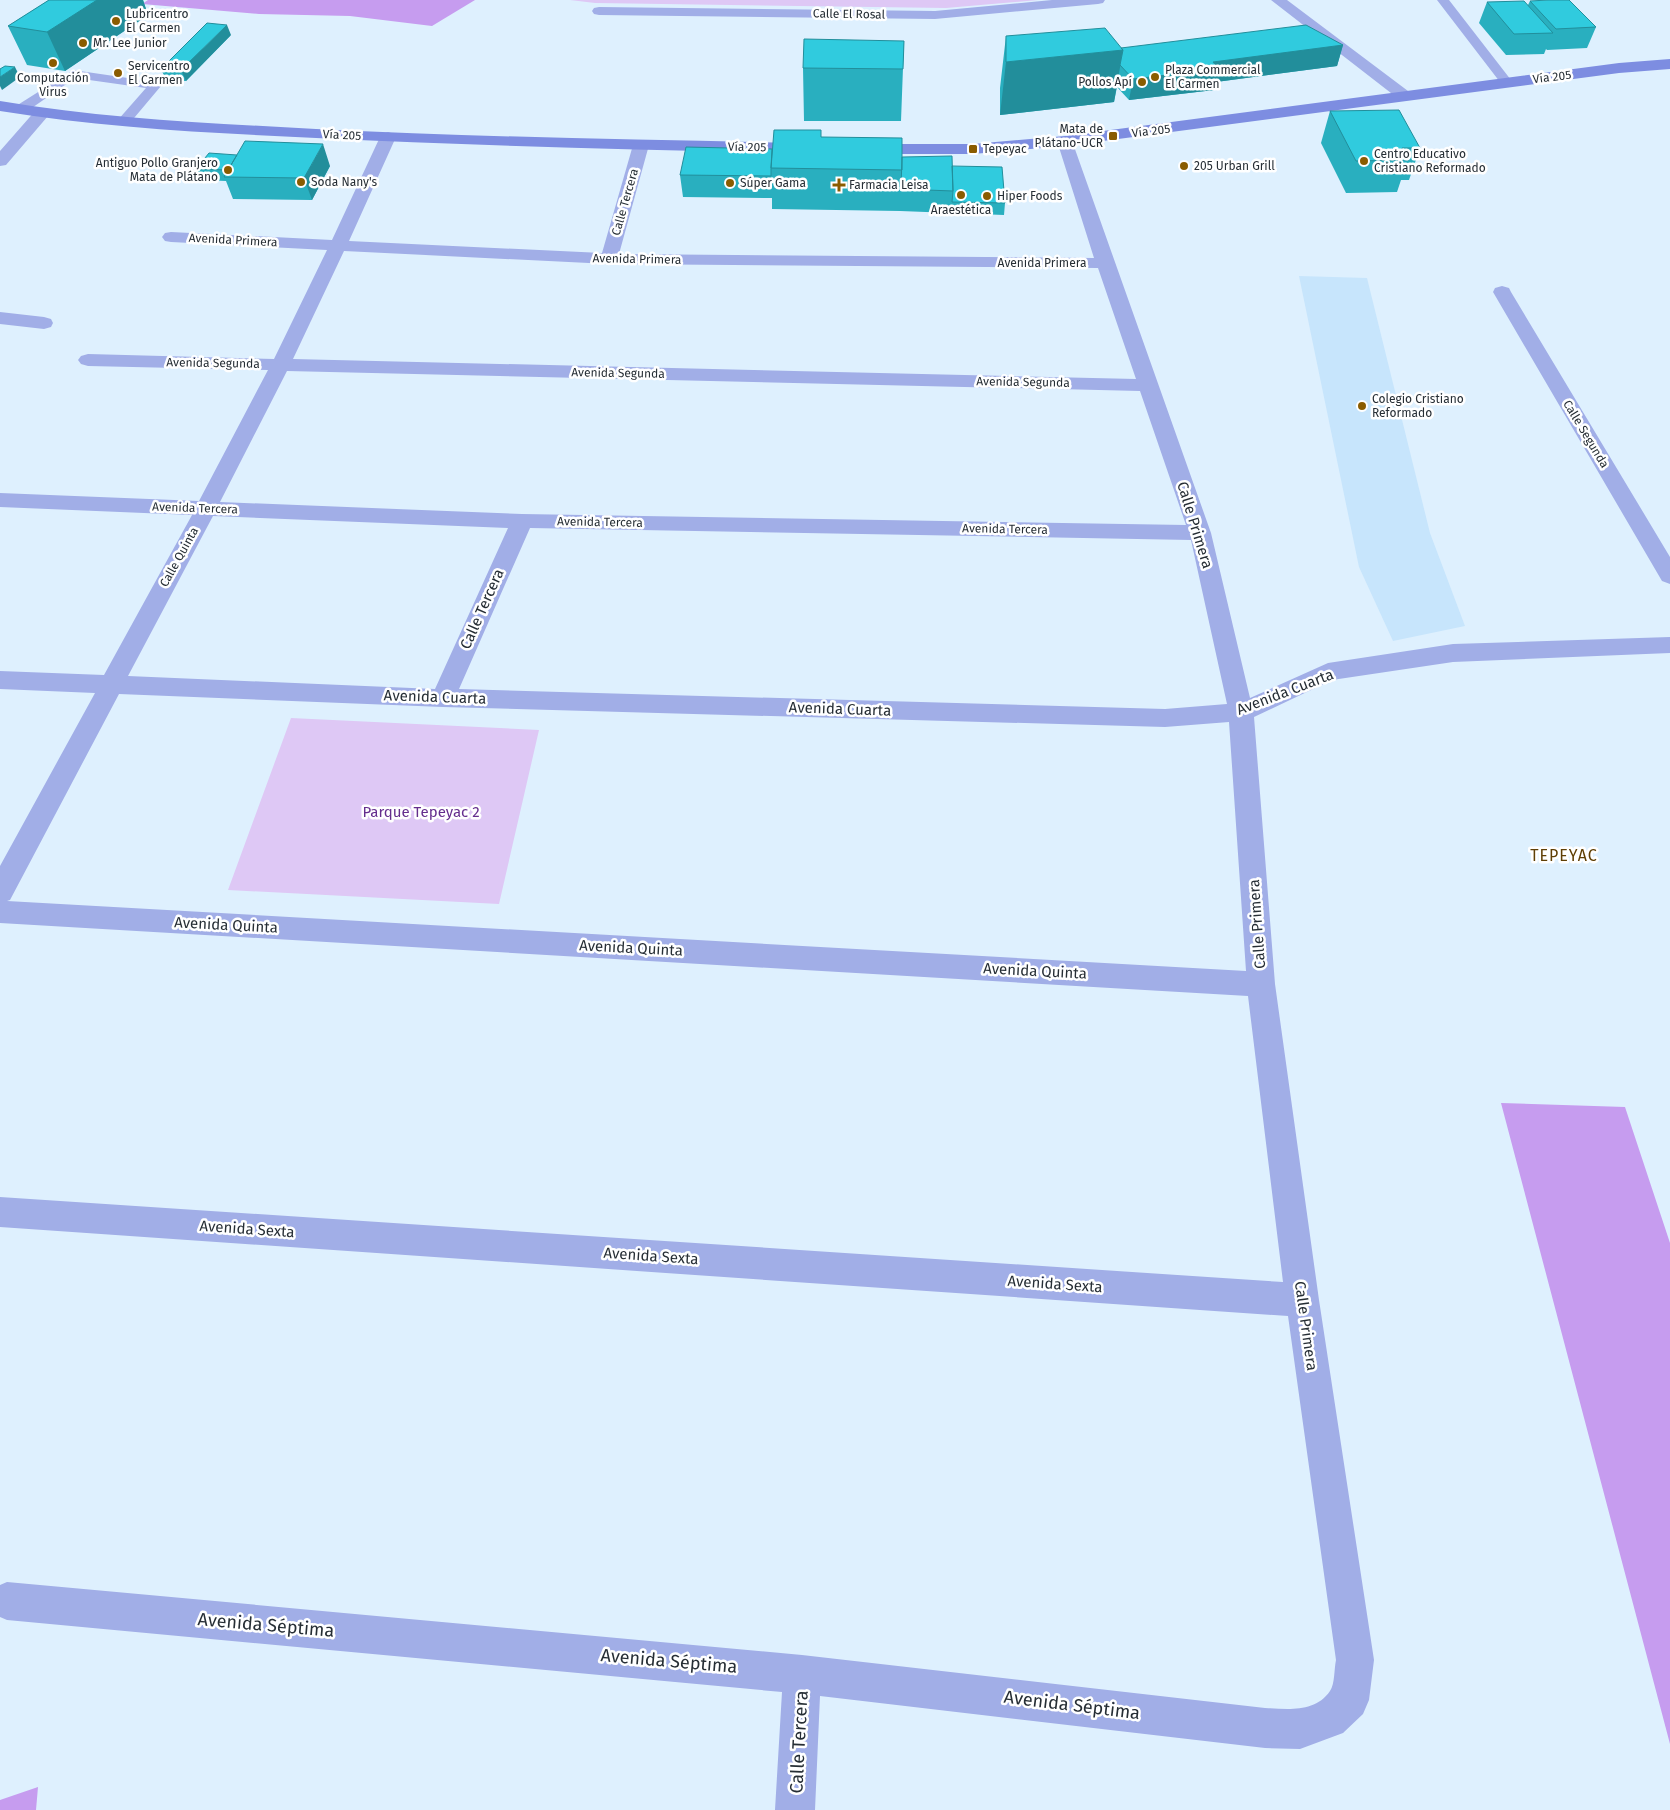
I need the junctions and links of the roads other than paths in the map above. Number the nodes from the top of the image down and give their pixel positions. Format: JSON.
{"nodes":[{"id":1,"x":1098,"y":0,"type":"edge"},
{"id":2,"x":1278,"y":0,"type":"edge"},
{"id":3,"x":1443,"y":0,"type":"edge"},
{"id":4,"x":599,"y":11,"type":"dead end"},
{"id":5,"x":1670,"y":64,"type":"edge"},
{"id":6,"x":1507,"y":83,"type":"junction"},
{"id":7,"x":1406,"y":97,"type":"junction"},
{"id":8,"x":0,"y":106,"type":"edge"},
{"id":9,"x":21,"y":110,"type":"junction"},
{"id":10,"x":42,"y":113,"type":"junction"},
{"id":11,"x":124,"y":121,"type":"junction"},
{"id":12,"x":388,"y":137,"type":"junction"},
{"id":13,"x":1065,"y":141,"type":"junction"},
{"id":14,"x":641,"y":145,"type":"junction"},
{"id":15,"x":826,"y":148,"type":"edge"},
{"id":16,"x":845,"y":148,"type":"edge"},
{"id":17,"x":0,"y":161,"type":"edge"},
{"id":18,"x":171,"y":237,"type":"dead end"},
{"id":19,"x":339,"y":246,"type":"junction"},
{"id":20,"x":609,"y":259,"type":"junction"},
{"id":21,"x":1105,"y":264,"type":"junction"},
{"id":22,"x":1502,"y":292,"type":"dead end"},
{"id":23,"x":0,"y":318,"type":"edge"},
{"id":24,"x":44,"y":323,"type":"dead end"},
{"id":25,"x":88,"y":360,"type":"dead end"},
{"id":26,"x":280,"y":364,"type":"junction"},
{"id":27,"x":1148,"y":385,"type":"junction"},
{"id":28,"x":0,"y":500,"type":"edge"},
{"id":29,"x":206,"y":508,"type":"junction"},
{"id":30,"x":522,"y":521,"type":"junction"},
{"id":31,"x":1200,"y":533,"type":"junction"},
{"id":32,"x":1670,"y":576,"type":"edge"},
{"id":33,"x":1670,"y":645,"type":"edge"},
{"id":34,"x":0,"y":680,"type":"edge"},
{"id":35,"x":110,"y":684,"type":"junction"},
{"id":36,"x":443,"y":698,"type":"junction"},
{"id":37,"x":1242,"y":712,"type":"junction"},
{"id":38,"x":0,"y":892,"type":"edge"},
{"id":39,"x":0,"y":912,"type":"edge"},
{"id":40,"x":1261,"y":984,"type":"junction"},
{"id":41,"x":0,"y":1212,"type":"edge"},
{"id":42,"x":1302,"y":1300,"type":"junction"},
{"id":43,"x":7,"y":1601,"type":"dead end"},
{"id":44,"x":802,"y":1674,"type":"junction"},
{"id":45,"x":1329,"y":1719,"type":"joint"},
{"id":46,"x":795,"y":1810,"type":"edge"}],
"edges":[{"from":1,"to":4,"type":"street","name":"Calle El Rosal"},
{"from":2,"to":7,"type":"street"},
{"from":3,"to":6,"type":"lane"},
{"from":5,"to":6,"type":"main road","name":"Vía 205"},
{"from":6,"to":7,"type":"main road","name":"Vía 205"},
{"from":7,"to":13,"type":"main road","name":"Vía 205"},
{"from":8,"to":9,"type":"main road","name":"Vía 205"},
{"from":9,"to":10,"type":"main road","name":"Vía 205"},
{"from":9,"to":11,"type":"lane"},
{"from":10,"to":11,"type":"main road","name":"Vía 205"},
{"from":10,"to":17,"type":"street"},
{"from":11,"to":12,"type":"main road","name":"Vía 205"},
{"from":12,"to":14,"type":"main road","name":"Vía 205"},
{"from":12,"to":19,"type":"street","name":"Calle Quinta"},
{"from":13,"to":16,"type":"main road","name":"Vía 205"},
{"from":13,"to":21,"type":"street","name":"Calle Primera"},
{"from":14,"to":15,"type":"main road","name":"Vía 205"},
{"from":14,"to":20,"type":"street","name":"Calle Tercera"},
{"from":18,"to":19,"type":"street","name":"Avenida Primera"},
{"from":19,"to":20,"type":"street","name":"Avenida Primera"},
{"from":19,"to":26,"type":"street","name":"Calle Quinta"},
{"from":20,"to":21,"type":"street","name":"Avenida Primera"},
{"from":21,"to":27,"type":"street","name":"Calle Primera"},
{"from":22,"to":32,"type":"street","name":"Calle Segunda"},
{"from":23,"to":24,"type":"street"},
{"from":25,"to":26,"type":"street","name":"Avenida Segunda"},
{"from":26,"to":27,"type":"street","name":"Avenida Segunda"},
{"from":26,"to":29,"type":"street","name":"Calle Quinta"},
{"from":27,"to":31,"type":"street","name":"Calle Primera"},
{"from":28,"to":29,"type":"street","name":"Avenida Tercera"},
{"from":29,"to":30,"type":"street","name":"Avenida Tercera"},
{"from":29,"to":35,"type":"street","name":"Calle Quinta"},
{"from":30,"to":31,"type":"street","name":"Avenida Tercera"},
{"from":30,"to":36,"type":"street","name":"Calle Tercera"},
{"from":31,"to":37,"type":"street","name":"Calle Primera"},
{"from":33,"to":37,"type":"street","name":"Avenida Cuarta"},
{"from":34,"to":35,"type":"street","name":"Avenida Cuarta"},
{"from":35,"to":36,"type":"street","name":"Avenida Cuarta"},
{"from":35,"to":38,"type":"street","name":"Calle Quinta"},
{"from":36,"to":37,"type":"street","name":"Avenida Cuarta"},
{"from":37,"to":40,"type":"street","name":"Calle Primera"},
{"from":39,"to":40,"type":"street","name":"Avenida Quinta"},
{"from":40,"to":42,"type":"street","name":"Calle Primera"},
{"from":41,"to":42,"type":"street","name":"Avenida Sexta"},
{"from":42,"to":45,"type":"street","name":"Calle Primera"},
{"from":43,"to":44,"type":"street","name":"Avenida Séptima"},
{"from":44,"to":45,"type":"street","name":"Avenida Séptima"},
{"from":44,"to":46,"type":"street","name":"Calle Tercera"}]}
